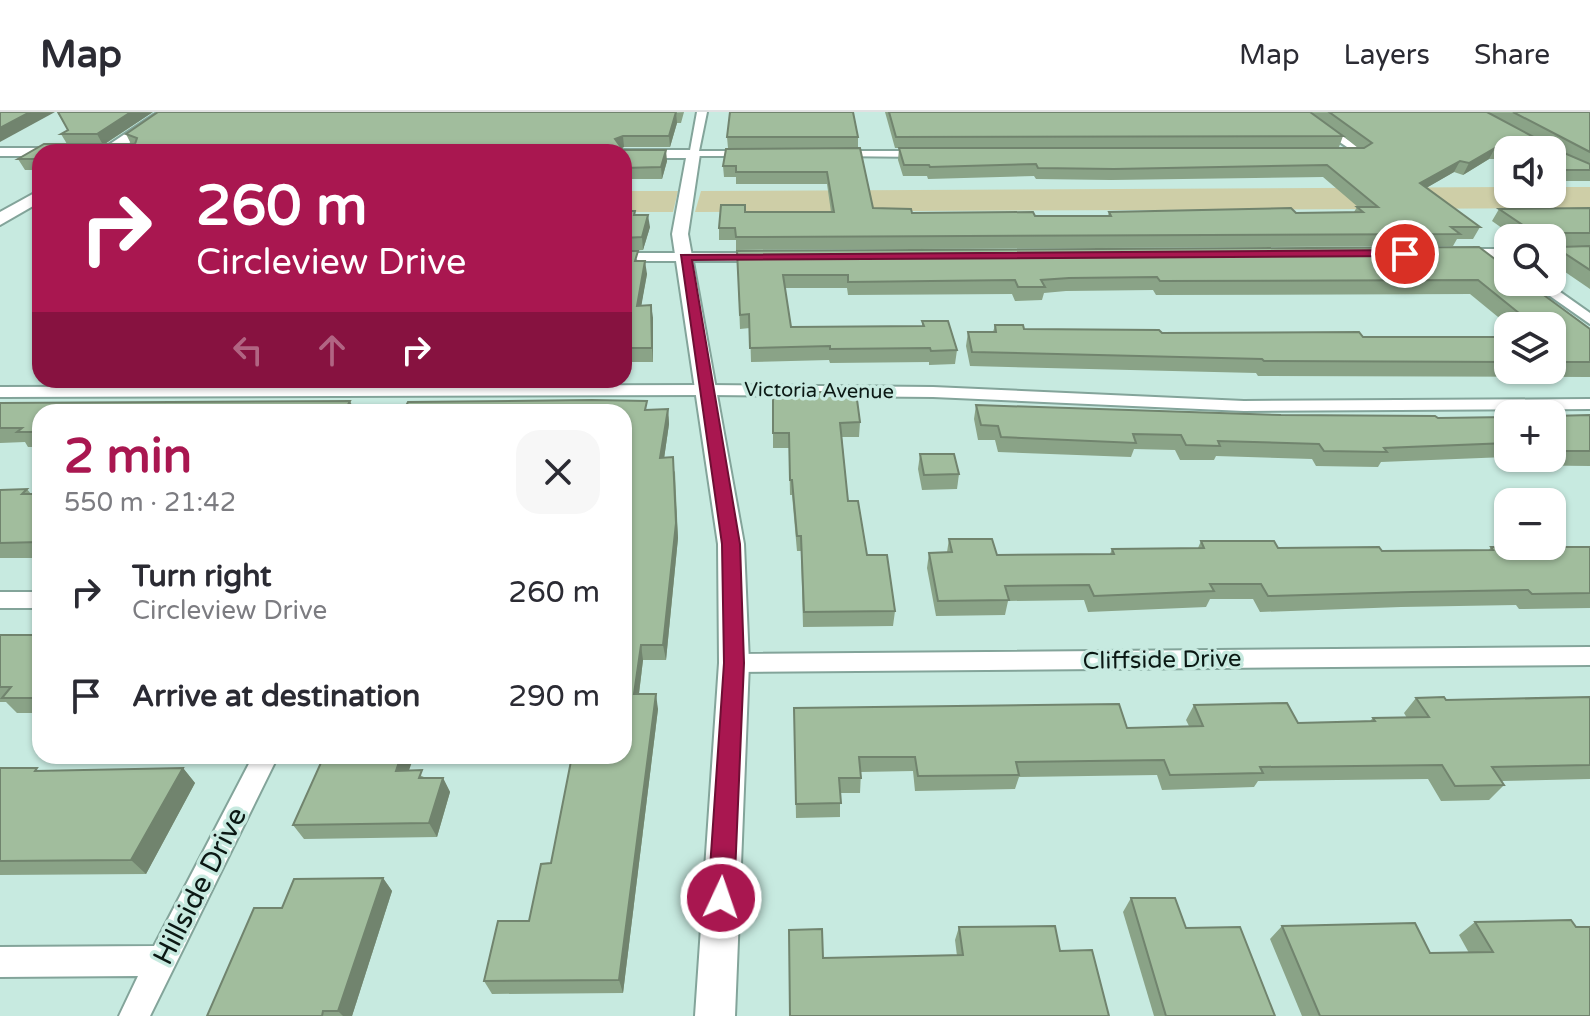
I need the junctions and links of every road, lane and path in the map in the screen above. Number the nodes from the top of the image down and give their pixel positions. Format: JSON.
{"nodes":[{"id":1,"x":168,"y":112,"type":"edge"},
{"id":2,"x":702,"y":112,"type":"edge"},
{"id":3,"x":1300,"y":112,"type":"edge"},
{"id":4,"x":118,"y":144,"type":"edge"},
{"id":5,"x":0,"y":152,"type":"edge"},
{"id":6,"x":32,"y":152,"type":"edge"},
{"id":7,"x":1327,"y":153,"type":"edge"},
{"id":8,"x":632,"y":154,"type":"edge"},
{"id":9,"x":693,"y":154,"type":"junction"},
{"id":10,"x":772,"y":154,"type":"edge"},
{"id":11,"x":820,"y":154,"type":"edge"},
{"id":12,"x":931,"y":154,"type":"edge"},
{"id":13,"x":32,"y":200,"type":"edge"},
{"id":14,"x":0,"y":220,"type":"edge"},
{"id":15,"x":1450,"y":253,"type":"edge"},
{"id":16,"x":1494,"y":255,"type":"edge"},
{"id":17,"x":632,"y":257,"type":"edge"},
{"id":18,"x":685,"y":257,"type":"junction"},
{"id":19,"x":777,"y":257,"type":"edge"},
{"id":20,"x":1557,"y":296,"type":"edge"},
{"id":21,"x":1590,"y":320,"type":"edge"},
{"id":22,"x":708,"y":390,"type":"junction"},
{"id":23,"x":0,"y":392,"type":"edge"},
{"id":24,"x":1590,"y":404,"type":"edge"},
{"id":25,"x":0,"y":600,"type":"edge"},
{"id":26,"x":32,"y":600,"type":"edge"},
{"id":27,"x":1590,"y":656,"type":"edge"},
{"id":28,"x":734,"y":663,"type":"junction"},
{"id":29,"x":262,"y":764,"type":"edge"},
{"id":30,"x":163,"y":961,"type":"junction"},
{"id":31,"x":0,"y":962,"type":"edge"},
{"id":32,"x":134,"y":1016,"type":"edge"},
{"id":33,"x":715,"y":1016,"type":"edge"}],
"edges":[{"from":1,"to":4,"type":"main road"},
{"from":2,"to":9,"type":"street"},
{"from":3,"to":7,"type":"street"},
{"from":5,"to":6,"type":"street"},
{"from":8,"to":9,"type":"street"},
{"from":9,"to":10,"type":"street"},
{"from":9,"to":18,"type":"street"},
{"from":11,"to":12,"type":"street"},
{"from":13,"to":14,"type":"main road"},
{"from":15,"to":16,"type":"street"},
{"from":17,"to":18,"type":"street"},
{"from":18,"to":19,"type":"street"},
{"from":18,"to":22,"type":"street"},
{"from":20,"to":21,"type":"street"},
{"from":22,"to":23,"type":"street","name":"Victoria Avenue"},
{"from":22,"to":24,"type":"street","name":"Victoria Avenue"},
{"from":22,"to":28,"type":"street"},
{"from":25,"to":26,"type":"street"},
{"from":27,"to":28,"type":"street","name":"Cliffside Drive"},
{"from":28,"to":33,"type":"street"},
{"from":29,"to":30,"type":"street","name":"Hillside Drive"},
{"from":30,"to":31,"type":"street"},
{"from":30,"to":32,"type":"street","name":"Hillside Drive"}]}
